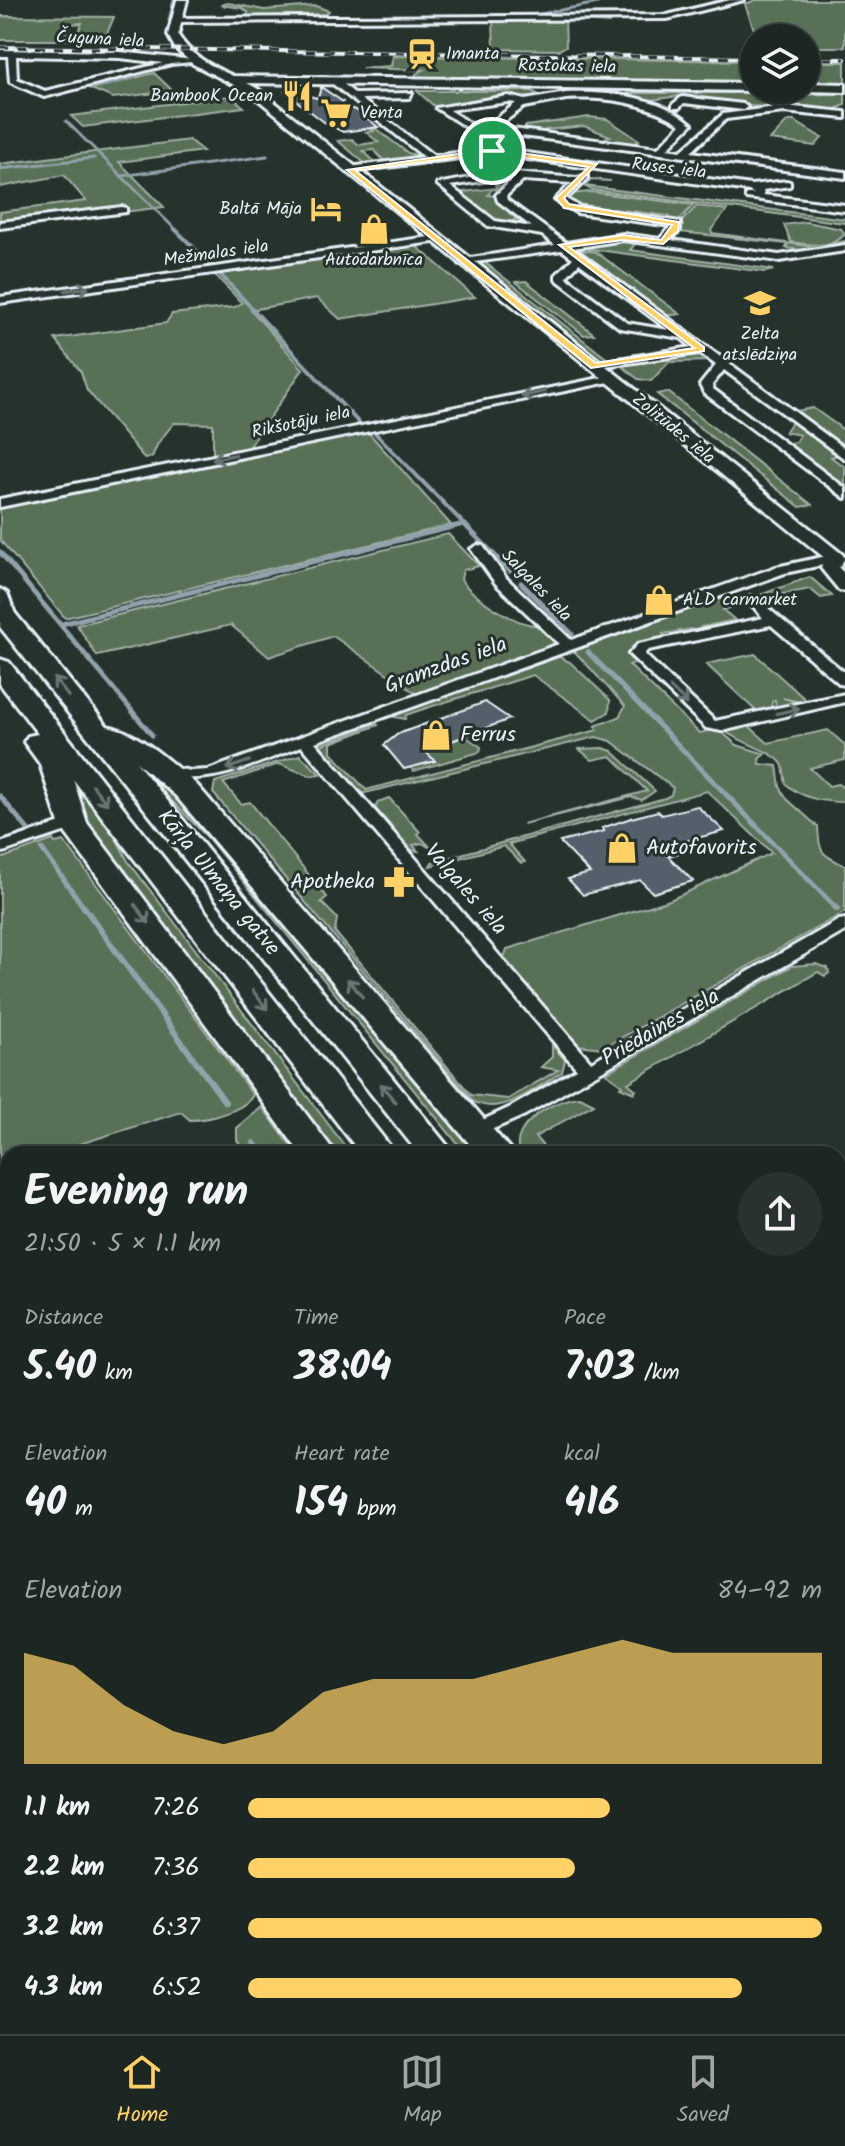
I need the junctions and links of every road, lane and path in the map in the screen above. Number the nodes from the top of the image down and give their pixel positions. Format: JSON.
{"nodes":[{"id":1,"x":182,"y":0,"type":"edge"},
{"id":2,"x":740,"y":0,"type":"edge"},
{"id":3,"x":177,"y":20,"type":"junction"},
{"id":4,"x":0,"y":53,"type":"edge"},
{"id":5,"x":12,"y":53,"type":"junction"},
{"id":6,"x":199,"y":61,"type":"junction"},
{"id":7,"x":172,"y":62,"type":"junction"},
{"id":8,"x":226,"y":77,"type":"junction"},
{"id":9,"x":284,"y":81,"type":"junction"},
{"id":10,"x":336,"y":82,"type":"junction"},
{"id":11,"x":740,"y":87,"type":"edge"},
{"id":12,"x":820,"y":87,"type":"edge"},
{"id":13,"x":845,"y":88,"type":"edge"},
{"id":14,"x":589,"y":90,"type":"junction"},
{"id":15,"x":254,"y":91,"type":"junction"},
{"id":16,"x":409,"y":95,"type":"dead end"},
{"id":17,"x":354,"y":97,"type":"junction"},
{"id":18,"x":662,"y":102,"type":"junction"},
{"id":19,"x":786,"y":104,"type":"edge"},
{"id":20,"x":521,"y":105,"type":"junction"},
{"id":21,"x":676,"y":106,"type":"junction"},
{"id":22,"x":787,"y":109,"type":"junction"},
{"id":23,"x":763,"y":111,"type":"junction"},
{"id":24,"x":845,"y":112,"type":"edge"},
{"id":25,"x":733,"y":115,"type":"junction"},
{"id":26,"x":490,"y":128,"type":"junction"},
{"id":27,"x":661,"y":150,"type":"junction"},
{"id":28,"x":684,"y":153,"type":"junction"},
{"id":29,"x":431,"y":158,"type":"junction"},
{"id":30,"x":350,"y":170,"type":"junction"},
{"id":31,"x":586,"y":175,"type":"junction"},
{"id":32,"x":845,"y":175,"type":"edge"},
{"id":33,"x":521,"y":176,"type":"junction"},
{"id":34,"x":787,"y":184,"type":"dead end"},
{"id":35,"x":755,"y":192,"type":"junction"},
{"id":36,"x":845,"y":208,"type":"edge"},
{"id":37,"x":122,"y":210,"type":"dead end"},
{"id":38,"x":0,"y":225,"type":"edge"},
{"id":39,"x":544,"y":232,"type":"junction"},
{"id":40,"x":667,"y":238,"type":"junction"},
{"id":41,"x":436,"y":239,"type":"junction"},
{"id":42,"x":562,"y":245,"type":"junction"},
{"id":43,"x":845,"y":248,"type":"edge"},
{"id":44,"x":578,"y":258,"type":"junction"},
{"id":45,"x":464,"y":262,"type":"junction"},
{"id":46,"x":7,"y":296,"type":"edge"},
{"id":47,"x":683,"y":335,"type":"junction"},
{"id":48,"x":701,"y":349,"type":"junction"},
{"id":49,"x":722,"y":365,"type":"junction"},
{"id":50,"x":594,"y":366,"type":"junction"},
{"id":51,"x":610,"y":379,"type":"junction"},
{"id":52,"x":844,"y":453,"type":"edge"},
{"id":53,"x":845,"y":494,"type":"edge"},
{"id":54,"x":0,"y":503,"type":"edge"},
{"id":55,"x":478,"y":549,"type":"dead end"},
{"id":56,"x":840,"y":558,"type":"edge"},
{"id":57,"x":736,"y":586,"type":"junction"},
{"id":58,"x":845,"y":586,"type":"edge"},
{"id":59,"x":0,"y":593,"type":"edge"},
{"id":60,"x":762,"y":610,"type":"junction"},
{"id":61,"x":6,"y":619,"type":"edge"},
{"id":62,"x":570,"y":647,"type":"junction"},
{"id":63,"x":0,"y":667,"type":"edge"},
{"id":64,"x":845,"y":681,"type":"edge"},
{"id":65,"x":0,"y":691,"type":"edge"},
{"id":66,"x":845,"y":698,"type":"edge"},
{"id":67,"x":88,"y":722,"type":"junction"},
{"id":68,"x":306,"y":741,"type":"junction"},
{"id":69,"x":168,"y":772,"type":"junction"},
{"id":70,"x":73,"y":824,"type":"junction"},
{"id":71,"x":0,"y":848,"type":"edge"},
{"id":72,"x":845,"y":924,"type":"edge"},
{"id":73,"x":588,"y":1070,"type":"junction"},
{"id":74,"x":477,"y":1130,"type":"junction"},
{"id":75,"x":313,"y":1146,"type":"edge"},
{"id":76,"x":373,"y":1146,"type":"edge"},
{"id":77,"x":431,"y":1146,"type":"edge"},
{"id":78,"x":490,"y":1146,"type":"edge"}],
"edges":[{"from":1,"to":3,"type":"street"},
{"from":2,"to":3,"type":"street"},
{"from":3,"to":6,"type":"street","name":"Zolitūdes iela"},
{"from":4,"to":5,"type":"street","name":"Čuguna iela"},
{"from":5,"to":7,"type":"street","name":"Čuguna iela"},
{"from":5,"to":7,"type":"street"},
{"from":6,"to":7,"type":"street","name":"Čuguna iela"},
{"from":6,"to":8,"type":"street","name":"Zolitūdes iela"},
{"from":8,"to":9,"type":"street","name":"Rostokas iela"},
{"from":8,"to":15,"type":"street","name":"Zolitūdes iela"},
{"from":9,"to":10,"type":"street","name":"Rostokas iela"},
{"from":9,"to":15,"type":"street","name":"Rostokas iela"},
{"from":10,"to":14,"type":"street","name":"Rostokas iela"},
{"from":10,"to":17,"type":"street"},
{"from":11,"to":14,"type":"street","name":"Rostokas iela"},
{"from":12,"to":13,"type":"street"},
{"from":14,"to":18,"type":"street"},
{"from":14,"to":20,"type":"street"},
{"from":15,"to":30,"type":"street","name":"Zolitūdes iela"},
{"from":16,"to":17,"type":"street"},
{"from":17,"to":29,"type":"street"},
{"from":18,"to":21,"type":"street"},
{"from":18,"to":27,"type":"street"},
{"from":19,"to":22,"type":"street"},
{"from":20,"to":26,"type":"street"},
{"from":20,"to":26,"type":"street"},
{"from":21,"to":23,"type":"street"},
{"from":21,"to":25,"type":"street"},
{"from":22,"to":23,"type":"street"},
{"from":22,"to":24,"type":"street"},
{"from":23,"to":25,"type":"street"},
{"from":25,"to":28,"type":"street"},
{"from":26,"to":27,"type":"street"},
{"from":27,"to":28,"type":"street"},
{"from":28,"to":32,"type":"street"},
{"from":29,"to":30,"type":"street","name":"Ruses iela"},
{"from":29,"to":31,"type":"street","name":"Ruses iela"},
{"from":30,"to":41,"type":"street","name":"Zolitūdes iela"},
{"from":31,"to":33,"type":"street"},
{"from":31,"to":35,"type":"street","name":"Ruses iela"},
{"from":31,"to":40,"type":"street"},
{"from":33,"to":39,"type":"street"},
{"from":33,"to":39,"type":"street"},
{"from":34,"to":35,"type":"street"},
{"from":35,"to":36,"type":"street","name":"Ruses iela"},
{"from":37,"to":38,"type":"street"},
{"from":39,"to":42,"type":"street"},
{"from":40,"to":42,"type":"street"},
{"from":40,"to":43,"type":"street"},
{"from":41,"to":45,"type":"street","name":"Zolitūdes iela"},
{"from":46,"to":41,"type":"street","name":"Mežmalas iela","one_way":true},
{"from":42,"to":44,"type":"street"},
{"from":42,"to":45,"type":"street"},
{"from":44,"to":47,"type":"street"},
{"from":44,"to":47,"type":"street"},
{"from":45,"to":50,"type":"street","name":"Zolitūdes iela"},
{"from":47,"to":48,"type":"street"},
{"from":48,"to":49,"type":"street"},
{"from":48,"to":50,"type":"street"},
{"from":49,"to":52,"type":"street"},
{"from":49,"to":53,"type":"street"},
{"from":50,"to":51,"type":"street","name":"Zolitūdes iela"},
{"from":51,"to":54,"type":"street","name":"Rikšotāju iela","one_way":true},
{"from":51,"to":56,"type":"street","name":"Zolitūdes iela"},
{"from":55,"to":62,"type":"street","name":"Salgales iela"},
{"from":56,"to":57,"type":"street","name":"Gramzdas iela"},
{"from":56,"to":58,"type":"street"},
{"from":57,"to":60,"type":"street"},
{"from":57,"to":62,"type":"street","name":"Gramzdas iela"},
{"from":59,"to":61,"type":"street"},
{"from":60,"to":64,"type":"street"},
{"from":60,"to":66,"type":"street","one_way":true},
{"from":67,"to":61,"type":"highway","name":"Kārļa Ulmaņa gatve","one_way":true},
{"from":62,"to":68,"type":"street","name":"Gramzdas iela"},
{"from":63,"to":76,"type":"highway","name":"Kārļa Ulmaņa gatve","one_way":true},
{"from":65,"to":70,"type":"highway"},
{"from":67,"to":69,"type":"highway"},
{"from":77,"to":67,"type":"highway","name":"Kārļa Ulmaņa gatve","one_way":true},
{"from":68,"to":69,"type":"street","name":"Gramzdas iela","one_way":true},
{"from":68,"to":73,"type":"street","name":"Valgales iela"},
{"from":74,"to":69,"type":"highway","one_way":true},
{"from":70,"to":71,"type":"street"},
{"from":70,"to":75,"type":"highway","one_way":true},
{"from":72,"to":73,"type":"street","name":"Priedaines iela"},
{"from":73,"to":74,"type":"street","name":"Priedaines iela"},
{"from":74,"to":78,"type":"highway"}]}
